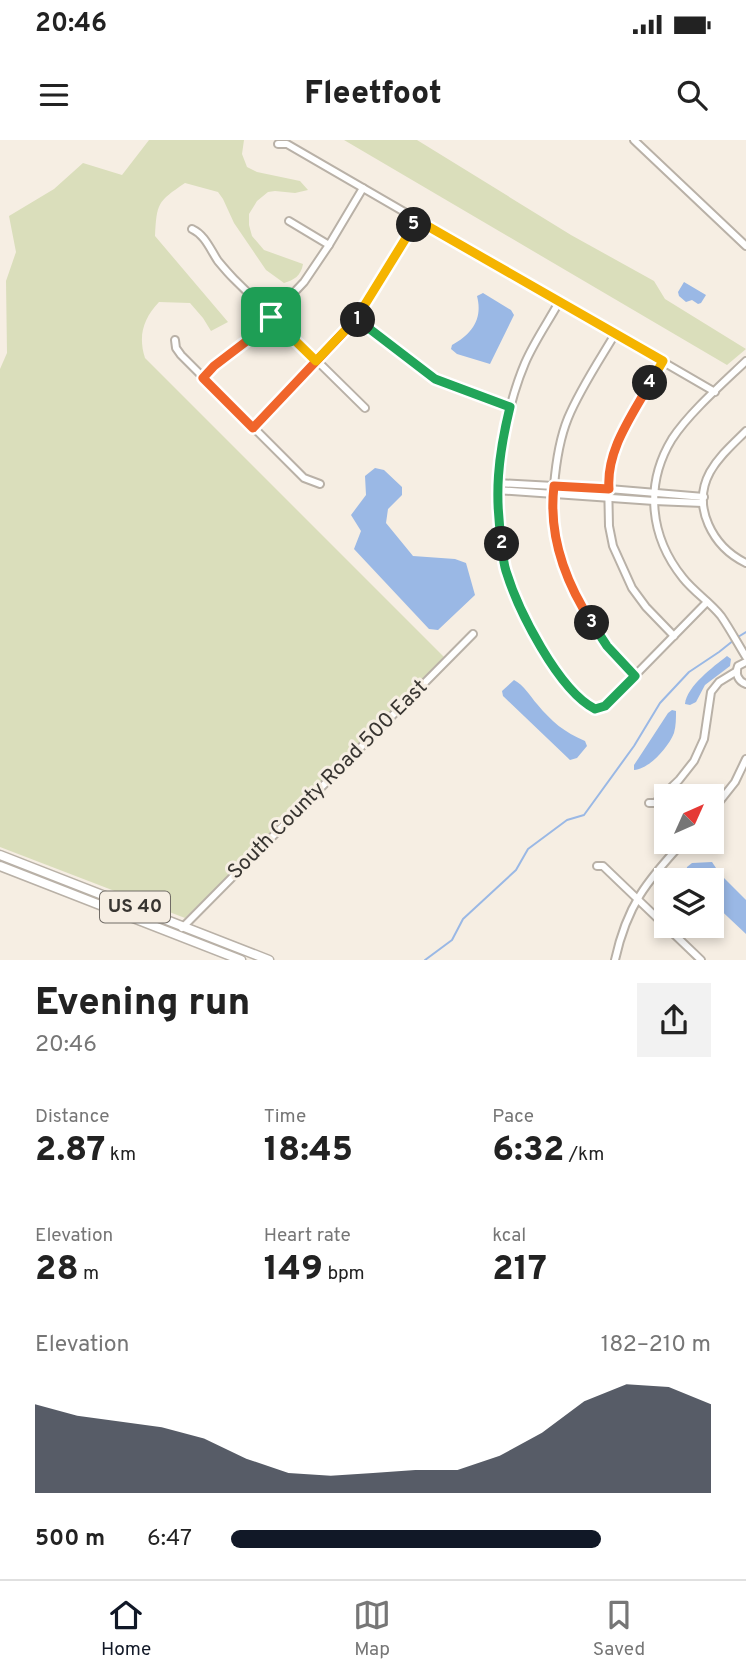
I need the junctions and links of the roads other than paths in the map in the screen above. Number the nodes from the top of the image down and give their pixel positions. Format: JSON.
{"nodes":[{"id":1,"x":634,"y":140,"type":"edge"},
{"id":2,"x":278,"y":144,"type":"dead end"},
{"id":3,"x":363,"y":188,"type":"junction"},
{"id":4,"x":417,"y":220,"type":"junction"},
{"id":5,"x":289,"y":222,"type":"dead end"},
{"id":6,"x":192,"y":229,"type":"dead end"},
{"id":7,"x":329,"y":245,"type":"junction"},
{"id":8,"x":746,"y":246,"type":"edge"},
{"id":9,"x":559,"y":302,"type":"junction"},
{"id":10,"x":271,"y":317,"type":"junction"},
{"id":11,"x":356,"y":319,"type":"junction"},
{"id":12,"x":615,"y":334,"type":"junction"},
{"id":13,"x":175,"y":340,"type":"dead end"},
{"id":14,"x":316,"y":361,"type":"junction"},
{"id":15,"x":663,"y":361,"type":"junction"},
{"id":16,"x":746,"y":361,"type":"edge"},
{"id":17,"x":203,"y":378,"type":"junction"},
{"id":18,"x":715,"y":392,"type":"junction"},
{"id":19,"x":510,"y":407,"type":"junction"},
{"id":20,"x":365,"y":408,"type":"dead end"},
{"id":21,"x":253,"y":428,"type":"junction"},
{"id":22,"x":746,"y":431,"type":"edge"},
{"id":23,"x":320,"y":484,"type":"dead end"},
{"id":24,"x":497,"y":486,"type":"junction"},
{"id":25,"x":554,"y":490,"type":"junction"},
{"id":26,"x":608,"y":493,"type":"junction"},
{"id":27,"x":654,"y":497,"type":"junction"},
{"id":28,"x":703,"y":500,"type":"junction"},
{"id":29,"x":746,"y":563,"type":"edge"},
{"id":30,"x":707,"y":603,"type":"junction"},
{"id":31,"x":473,"y":634,"type":"dead end"},
{"id":32,"x":674,"y":636,"type":"junction"},
{"id":33,"x":741,"y":650,"type":"junction"},
{"id":34,"x":746,"y":659,"type":"edge"},
{"id":35,"x":738,"y":669,"type":"junction"},
{"id":36,"x":635,"y":676,"type":"junction"},
{"id":37,"x":719,"y":682,"type":"junction"},
{"id":38,"x":744,"y":683,"type":"edge"},
{"id":39,"x":746,"y":760,"type":"edge"},
{"id":40,"x":724,"y":796,"type":"edge"},
{"id":41,"x":649,"y":803,"type":"dead end"},
{"id":42,"x":672,"y":854,"type":"edge"},
{"id":43,"x":0,"y":855,"type":"edge"},
{"id":44,"x":0,"y":866,"type":"edge"},
{"id":45,"x":597,"y":866,"type":"dead end"},
{"id":46,"x":637,"y":898,"type":"junction"},
{"id":47,"x":184,"y":926,"type":"junction"},
{"id":48,"x":176,"y":934,"type":"junction"},
{"id":49,"x":241,"y":960,"type":"edge"},
{"id":50,"x":270,"y":960,"type":"edge"},
{"id":51,"x":615,"y":960,"type":"edge"},
{"id":52,"x":701,"y":960,"type":"edge"}],
"edges":[{"from":1,"to":8,"type":"street"},
{"from":2,"to":3,"type":"street"},
{"from":3,"to":4,"type":"street"},
{"from":3,"to":7,"type":"street"},
{"from":4,"to":9,"type":"street"},
{"from":4,"to":11,"type":"street"},
{"from":5,"to":7,"type":"street"},
{"from":6,"to":10,"type":"street"},
{"from":7,"to":10,"type":"street"},
{"from":9,"to":12,"type":"street"},
{"from":9,"to":19,"type":"street"},
{"from":10,"to":14,"type":"street"},
{"from":10,"to":17,"type":"street"},
{"from":11,"to":14,"type":"street"},
{"from":11,"to":19,"type":"street"},
{"from":12,"to":15,"type":"street"},
{"from":12,"to":25,"type":"street"},
{"from":13,"to":17,"type":"street"},
{"from":14,"to":20,"type":"street"},
{"from":14,"to":21,"type":"street"},
{"from":15,"to":18,"type":"street"},
{"from":15,"to":26,"type":"street"},
{"from":16,"to":18,"type":"street"},
{"from":17,"to":21,"type":"street"},
{"from":18,"to":27,"type":"street"},
{"from":19,"to":24,"type":"street"},
{"from":21,"to":23,"type":"street"},
{"from":22,"to":28,"type":"street"},
{"from":24,"to":25,"type":"street"},
{"from":24,"to":36,"type":"street"},
{"from":25,"to":26,"type":"street"},
{"from":25,"to":36,"type":"street"},
{"from":26,"to":27,"type":"street"},
{"from":26,"to":32,"type":"street"},
{"from":27,"to":28,"type":"street"},
{"from":27,"to":30,"type":"street"},
{"from":28,"to":29,"type":"street"},
{"from":30,"to":32,"type":"street"},
{"from":30,"to":33,"type":"street"},
{"from":31,"to":47,"type":"street","name":"South County Road 500 East"},
{"from":32,"to":36,"type":"street"},
{"from":33,"to":34,"type":"street"},
{"from":33,"to":35,"type":"street"},
{"from":34,"to":35,"type":"street"},
{"from":35,"to":37,"type":"street"},
{"from":35,"to":38,"type":"street"},
{"from":37,"to":38,"type":"street"},
{"from":37,"to":41,"type":"street"},
{"from":39,"to":40,"type":"street"},
{"from":42,"to":46,"type":"street"},
{"from":43,"to":47,"type":"main road","number":"US 40"},
{"from":44,"to":48,"type":"main road","number":"US 40"},
{"from":45,"to":46,"type":"street"},
{"from":46,"to":51,"type":"street"},
{"from":46,"to":52,"type":"street"},
{"from":47,"to":48,"type":"street","name":"South County Road 500 East"},
{"from":47,"to":50,"type":"main road","number":"US 40"},
{"from":48,"to":49,"type":"main road","number":"US 40"}]}
